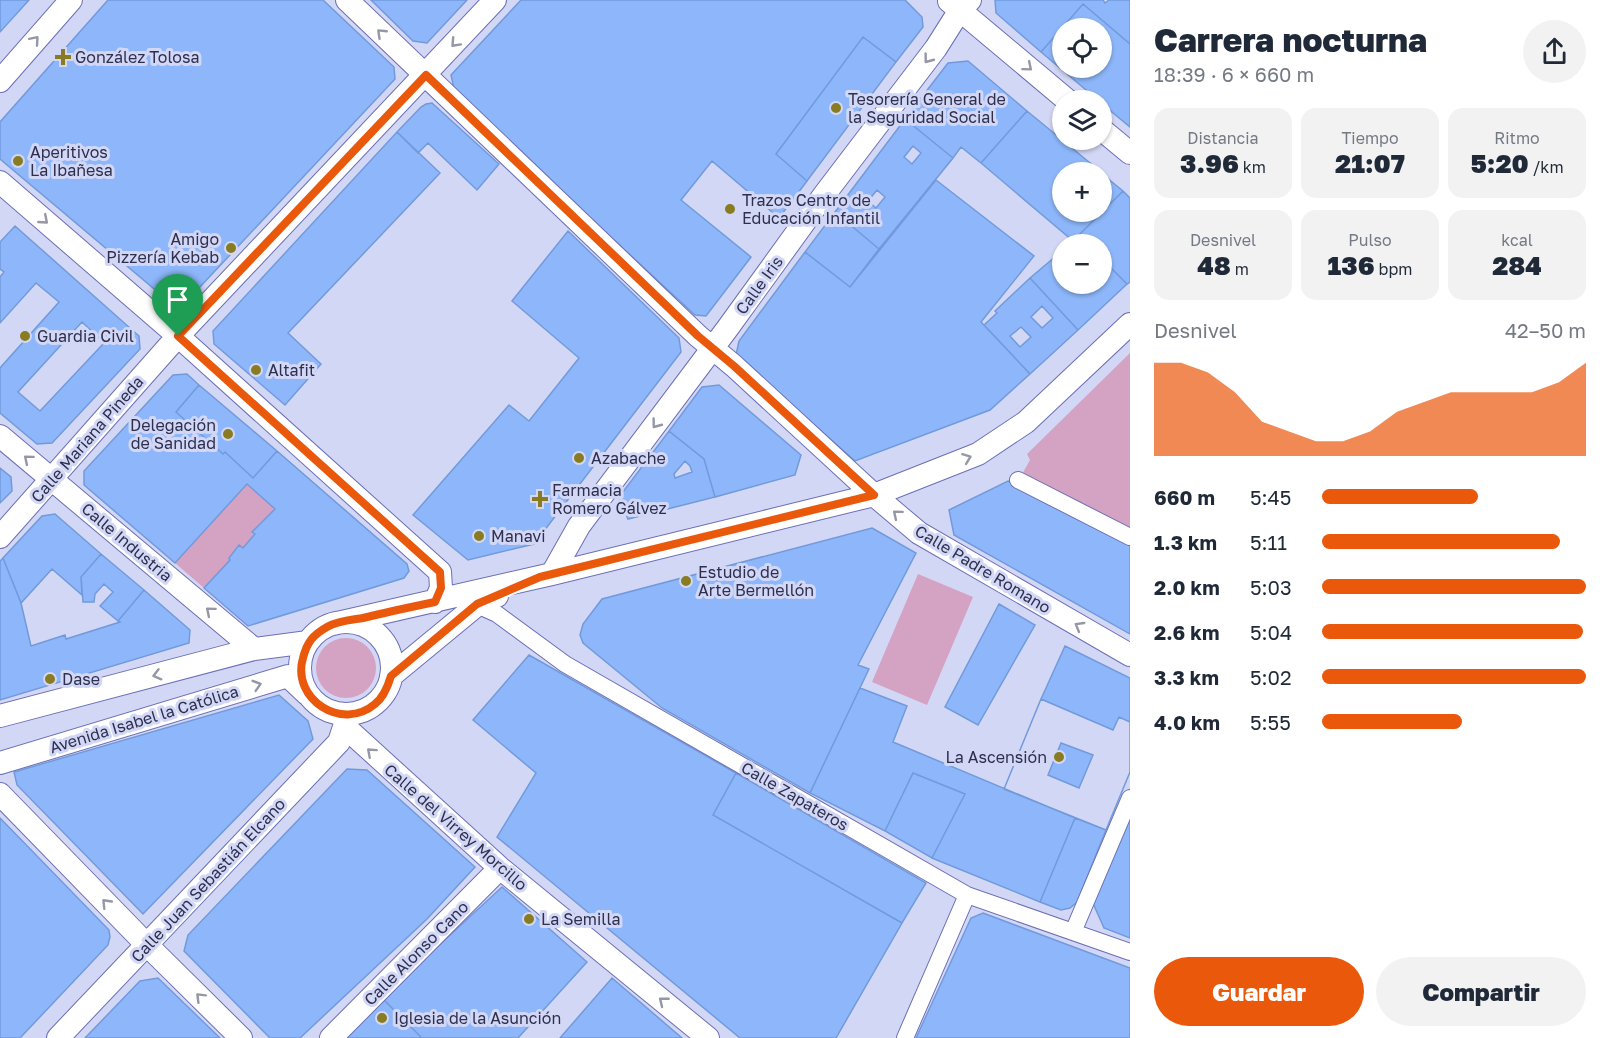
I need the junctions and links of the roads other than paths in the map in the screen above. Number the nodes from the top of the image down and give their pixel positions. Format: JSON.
{"nodes":[{"id":1,"x":71,"y":0,"type":"edge"},
{"id":2,"x":347,"y":0,"type":"edge"},
{"id":3,"x":495,"y":0,"type":"edge"},
{"id":4,"x":959,"y":3,"type":"edge"},
{"id":5,"x":426,"y":75,"type":"junction"},
{"id":6,"x":0,"y":81,"type":"edge"},
{"id":7,"x":1056,"y":90,"type":"edge"},
{"id":8,"x":1112,"y":138,"type":"edge"},
{"id":9,"x":1130,"y":153,"type":"edge"},
{"id":10,"x":0,"y":182,"type":"edge"},
{"id":11,"x":1130,"y":324,"type":"edge"},
{"id":12,"x":178,"y":336,"type":"junction"},
{"id":13,"x":713,"y":348,"type":"junction"},
{"id":14,"x":0,"y":436,"type":"edge"},
{"id":15,"x":52,"y":480,"type":"junction"},
{"id":16,"x":1018,"y":480,"type":"dead end"},
{"id":17,"x":874,"y":495,"type":"junction"},
{"id":18,"x":0,"y":537,"type":"edge"},
{"id":19,"x":1130,"y":537,"type":"edge"},
{"id":20,"x":546,"y":576,"type":"junction"},
{"id":21,"x":435,"y":602,"type":"junction"},
{"id":22,"x":477,"y":604,"type":"junction"},
{"id":23,"x":333,"y":624,"type":"junction"},
{"id":24,"x":308,"y":642,"type":"junction"},
{"id":25,"x":254,"y":649,"type":"junction"},
{"id":26,"x":1130,"y":655,"type":"edge"},
{"id":27,"x":391,"y":676,"type":"junction"},
{"id":28,"x":307,"y":694,"type":"junction"},
{"id":29,"x":0,"y":716,"type":"edge"},
{"id":30,"x":346,"y":721,"type":"junction"},
{"id":31,"x":0,"y":763,"type":"edge"},
{"id":32,"x":0,"y":794,"type":"edge"},
{"id":33,"x":1130,"y":798,"type":"edge"},
{"id":34,"x":500,"y":868,"type":"junction"},
{"id":35,"x":967,"y":895,"type":"junction"},
{"id":36,"x":1073,"y":932,"type":"junction"},
{"id":37,"x":147,"y":945,"type":"junction"},
{"id":38,"x":1130,"y":952,"type":"edge"},
{"id":39,"x":58,"y":1038,"type":"edge"},
{"id":40,"x":241,"y":1038,"type":"edge"},
{"id":41,"x":331,"y":1038,"type":"edge"},
{"id":42,"x":708,"y":1038,"type":"edge"},
{"id":43,"x":905,"y":1038,"type":"edge"}],
"edges":[{"from":6,"to":1,"type":"street","one_way":true},
{"from":5,"to":2,"type":"street","name":"Calle Padre Romano","one_way":true},
{"from":3,"to":5,"type":"street","name":"Calle Mariana Pineda","one_way":true},
{"from":4,"to":7,"type":"street","one_way":true},
{"from":4,"to":13,"type":"street","name":"Calle Iris","one_way":true},
{"from":5,"to":12,"type":"street","name":"Calle Mariana Pineda"},
{"from":5,"to":13,"type":"street","name":"Calle Padre Romano"},
{"from":8,"to":9,"type":"street"},
{"from":10,"to":12,"type":"street","one_way":true},
{"from":17,"to":11,"type":"street","one_way":true},
{"from":12,"to":15,"type":"street","name":"Calle Mariana Pineda"},
{"from":12,"to":21,"type":"street"},
{"from":13,"to":17,"type":"street","name":"Calle Padre Romano"},
{"from":13,"to":20,"type":"street","name":"Calle Iris","one_way":true},
{"from":15,"to":14,"type":"street","name":"Calle Industria","one_way":true},
{"from":15,"to":18,"type":"street","name":"Calle Mariana Pineda"},
{"from":25,"to":15,"type":"street","name":"Calle Industria","one_way":true},
{"from":16,"to":19,"type":"street"},
{"from":17,"to":20,"type":"street"},
{"from":26,"to":17,"type":"street","name":"Calle Padre Romano","one_way":true},
{"from":20,"to":21,"type":"street"},
{"from":20,"to":22,"type":"street"},
{"from":21,"to":23,"type":"street"},
{"from":22,"to":27,"type":"street"},
{"from":22,"to":35,"type":"street","name":"Calle Zapateros"},
{"from":23,"to":24,"type":"street"},
{"from":23,"to":27,"type":"street"},
{"from":24,"to":25,"type":"street"},
{"from":24,"to":28,"type":"street"},
{"from":25,"to":29,"type":"street","one_way":true},
{"from":27,"to":30,"type":"street"},
{"from":28,"to":30,"type":"street"},
{"from":31,"to":28,"type":"street","name":"Avenida Isabel la Católica","one_way":true},
{"from":34,"to":30,"type":"street","name":"Calle del Virrey Morcillo","one_way":true},
{"from":30,"to":37,"type":"street","name":"Calle Juan Sebastián Elcano"},
{"from":37,"to":32,"type":"street","one_way":true},
{"from":33,"to":36,"type":"street"},
{"from":34,"to":41,"type":"street","name":"Calle Alonso Cano"},
{"from":42,"to":34,"type":"street","name":"Calle del Virrey Morcillo","one_way":true},
{"from":35,"to":36,"type":"street","name":"Calle Zapateros"},
{"from":35,"to":43,"type":"street"},
{"from":36,"to":38,"type":"street","name":"Calle Zapateros"},
{"from":37,"to":39,"type":"street","name":"Calle Juan Sebastián Elcano"},
{"from":40,"to":37,"type":"street","one_way":true}]}
